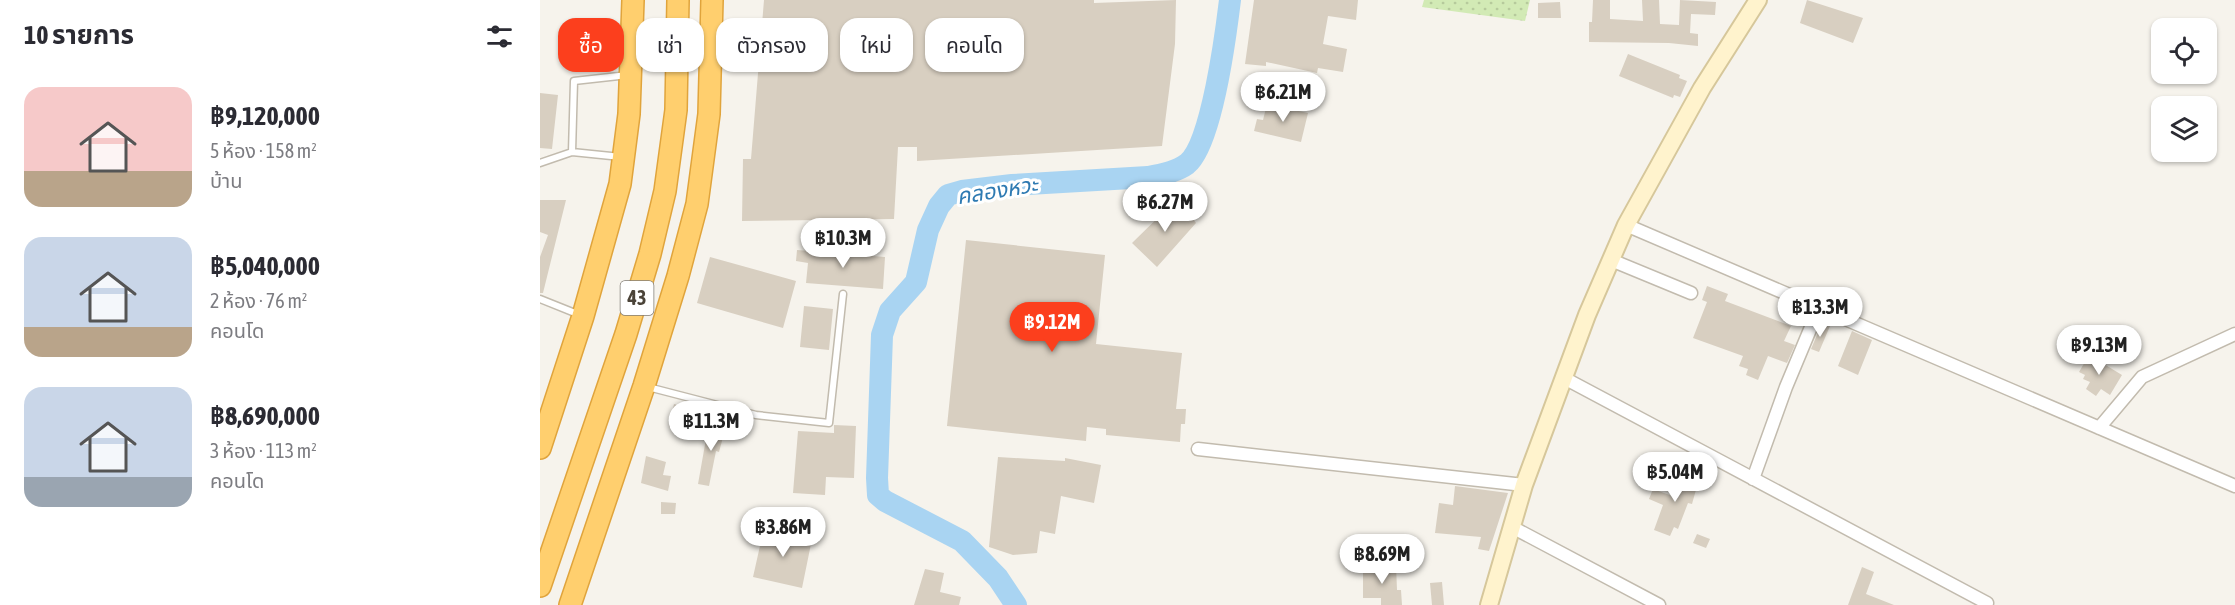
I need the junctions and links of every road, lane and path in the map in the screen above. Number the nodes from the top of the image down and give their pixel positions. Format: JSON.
{"nodes":[{"id":1,"x":633,"y":0,"type":"edge"},
{"id":2,"x":678,"y":0,"type":"edge"},
{"id":3,"x":712,"y":0,"type":"edge"},
{"id":4,"x":1758,"y":0,"type":"edge"},
{"id":5,"x":631,"y":75,"type":"junction"},
{"id":6,"x":572,"y":152,"type":"junction"},
{"id":7,"x":625,"y":157,"type":"junction"},
{"id":8,"x":540,"y":163,"type":"edge"},
{"id":9,"x":1626,"y":225,"type":"junction"},
{"id":10,"x":1611,"y":260,"type":"junction"},
{"id":11,"x":1691,"y":293,"type":"dead end"},
{"id":12,"x":843,"y":294,"type":"dead end"},
{"id":13,"x":540,"y":299,"type":"edge"},
{"id":14,"x":1819,"y":308,"type":"junction"},
{"id":15,"x":583,"y":316,"type":"junction"},
{"id":16,"x":2235,"y":334,"type":"edge"},
{"id":17,"x":1564,"y":378,"type":"junction"},
{"id":18,"x":644,"y":386,"type":"junction"},
{"id":19,"x":2098,"y":428,"type":"junction"},
{"id":20,"x":540,"y":448,"type":"edge"},
{"id":21,"x":1198,"y":449,"type":"dead end"},
{"id":22,"x":1754,"y":479,"type":"junction"},
{"id":23,"x":1524,"y":485,"type":"junction"},
{"id":24,"x":2235,"y":486,"type":"edge"},
{"id":25,"x":1512,"y":527,"type":"junction"},
{"id":26,"x":540,"y":585,"type":"edge"},
{"id":27,"x":1988,"y":603,"type":"dead end"},
{"id":28,"x":570,"y":605,"type":"edge"},
{"id":29,"x":1489,"y":605,"type":"edge"},
{"id":30,"x":1659,"y":605,"type":"edge"}],
"edges":[{"from":1,"to":5,"type":"highway","number":"43"},
{"from":2,"to":26,"type":"highway","number":"43"},
{"from":3,"to":18,"type":"highway"},
{"from":4,"to":9,"type":"street"},
{"from":5,"to":6,"type":"lane"},
{"from":5,"to":7,"type":"highway","number":"43"},
{"from":6,"to":7,"type":"lane"},
{"from":6,"to":8,"type":"lane"},
{"from":7,"to":15,"type":"highway","number":"43"},
{"from":9,"to":10,"type":"street"},
{"from":9,"to":14,"type":"street"},
{"from":10,"to":11,"type":"street"},
{"from":10,"to":17,"type":"street"},
{"from":12,"to":18,"type":"lane"},
{"from":13,"to":15,"type":"lane"},
{"from":14,"to":19,"type":"street"},
{"from":14,"to":22,"type":"street"},
{"from":15,"to":20,"type":"highway","number":"43"},
{"from":16,"to":19,"type":"street"},
{"from":17,"to":22,"type":"street"},
{"from":17,"to":23,"type":"street"},
{"from":18,"to":28,"type":"highway"},
{"from":19,"to":24,"type":"street"},
{"from":21,"to":23,"type":"street"},
{"from":22,"to":27,"type":"street"},
{"from":23,"to":25,"type":"street"},
{"from":25,"to":29,"type":"street"},
{"from":25,"to":30,"type":"street"}]}
